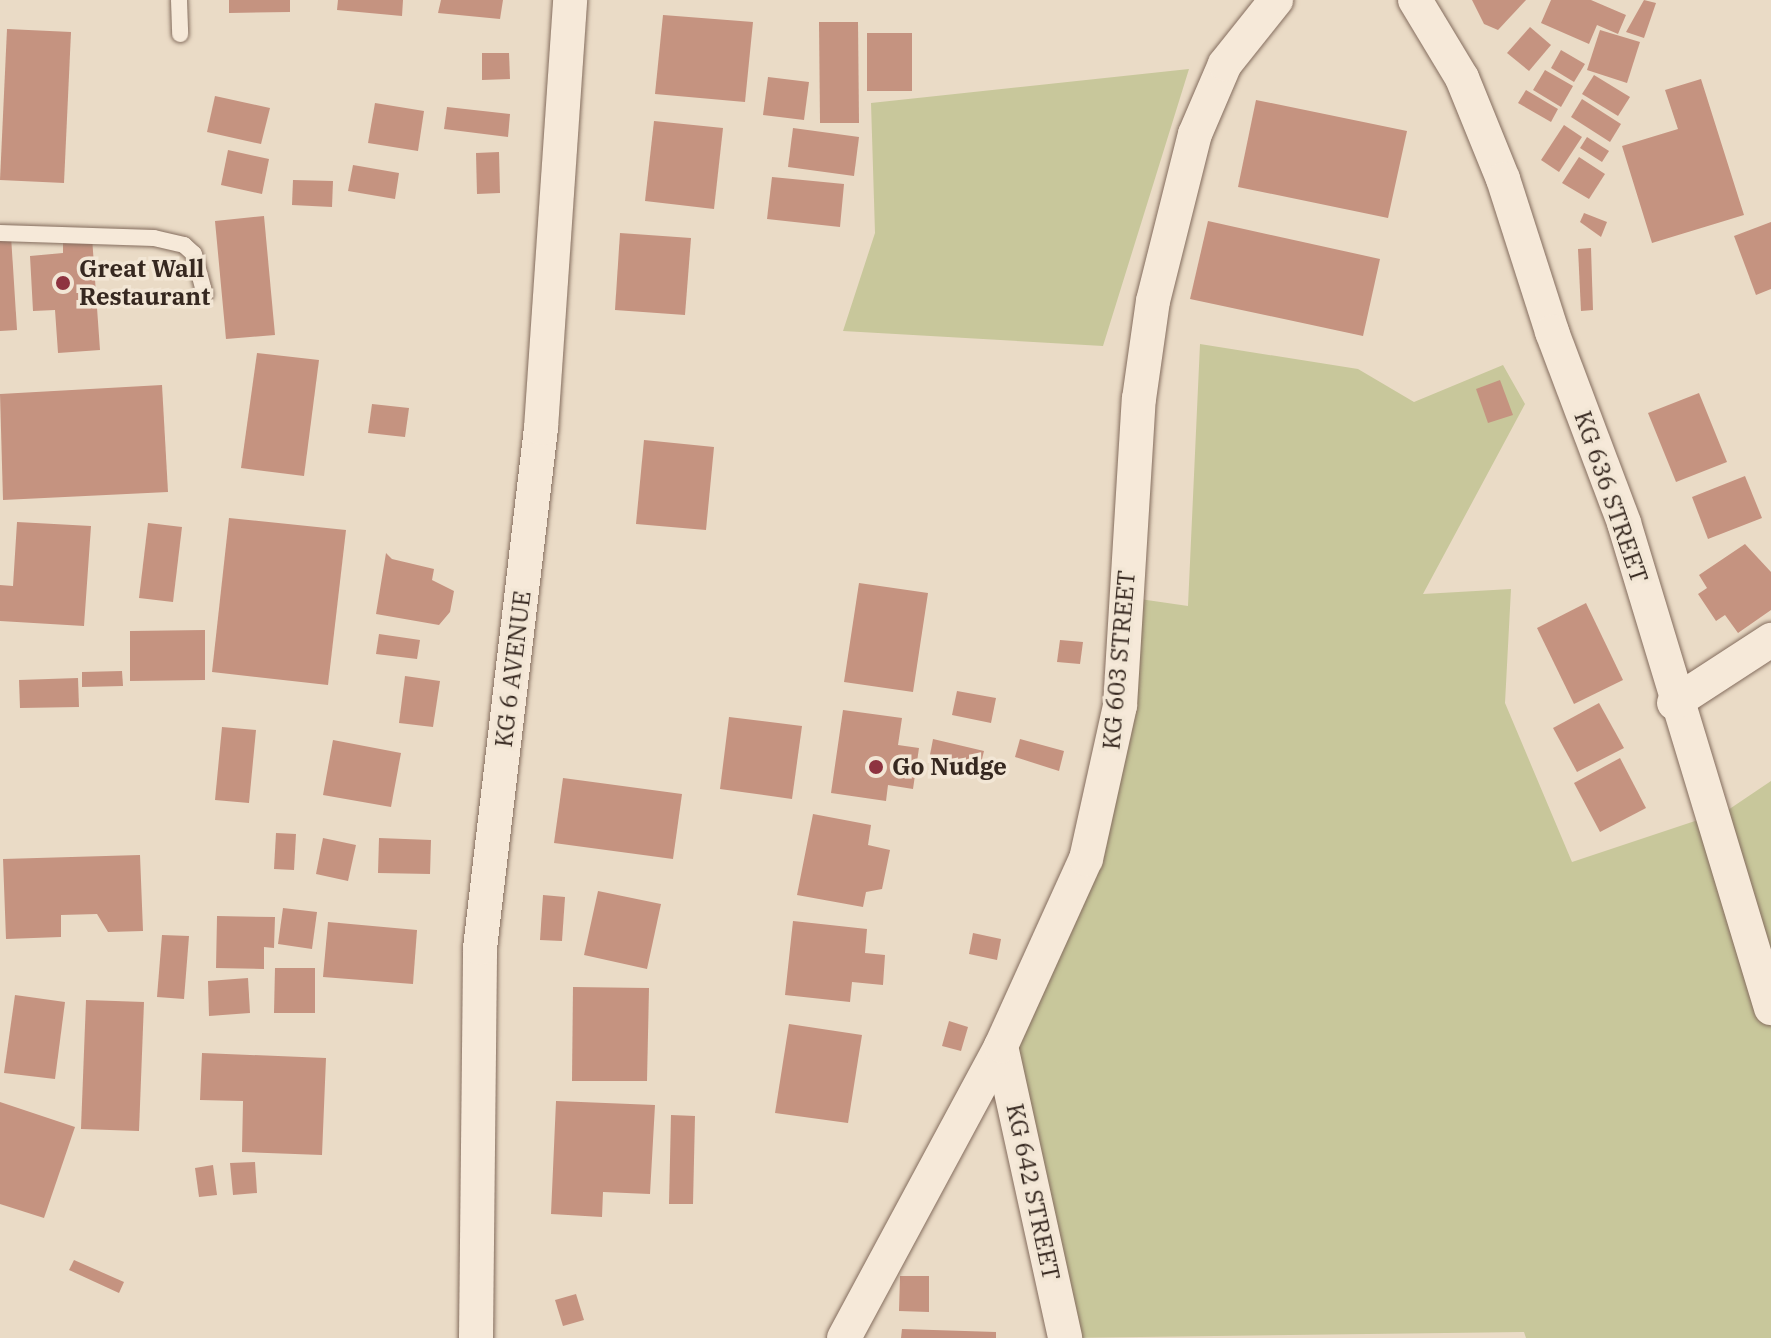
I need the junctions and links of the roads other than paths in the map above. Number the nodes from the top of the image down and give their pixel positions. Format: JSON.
{"nodes":[{"id":1,"x":179,"y":0,"type":"edge"},
{"id":2,"x":570,"y":0,"type":"edge"},
{"id":3,"x":1276,"y":0,"type":"edge"},
{"id":4,"x":1415,"y":0,"type":"edge"},
{"id":5,"x":180,"y":34,"type":"dead end"},
{"id":6,"x":0,"y":233,"type":"edge"},
{"id":7,"x":205,"y":295,"type":"dead end"},
{"id":8,"x":1771,"y":640,"type":"edge"},
{"id":9,"x":1674,"y":703,"type":"junction"},
{"id":10,"x":1771,"y":1008,"type":"edge"},
{"id":11,"x":1001,"y":1046,"type":"junction"},
{"id":12,"x":849,"y":1335,"type":"edge"},
{"id":13,"x":476,"y":1338,"type":"edge"},
{"id":14,"x":1065,"y":1338,"type":"edge"}],
"edges":[{"from":1,"to":5,"type":"lane"},
{"from":2,"to":13,"type":"street","name":"KG 6 AVENUE"},
{"from":3,"to":11,"type":"street","name":"KG 603 STREET"},
{"from":4,"to":9,"type":"street","name":"KG 636 STREET"},
{"from":6,"to":7,"type":"lane"},
{"from":8,"to":9,"type":"street"},
{"from":9,"to":10,"type":"street","name":"KG 636 STREET"},
{"from":11,"to":12,"type":"street","name":"KG 603 STREET"},
{"from":11,"to":14,"type":"street","name":"KG 642 STREET"}]}
